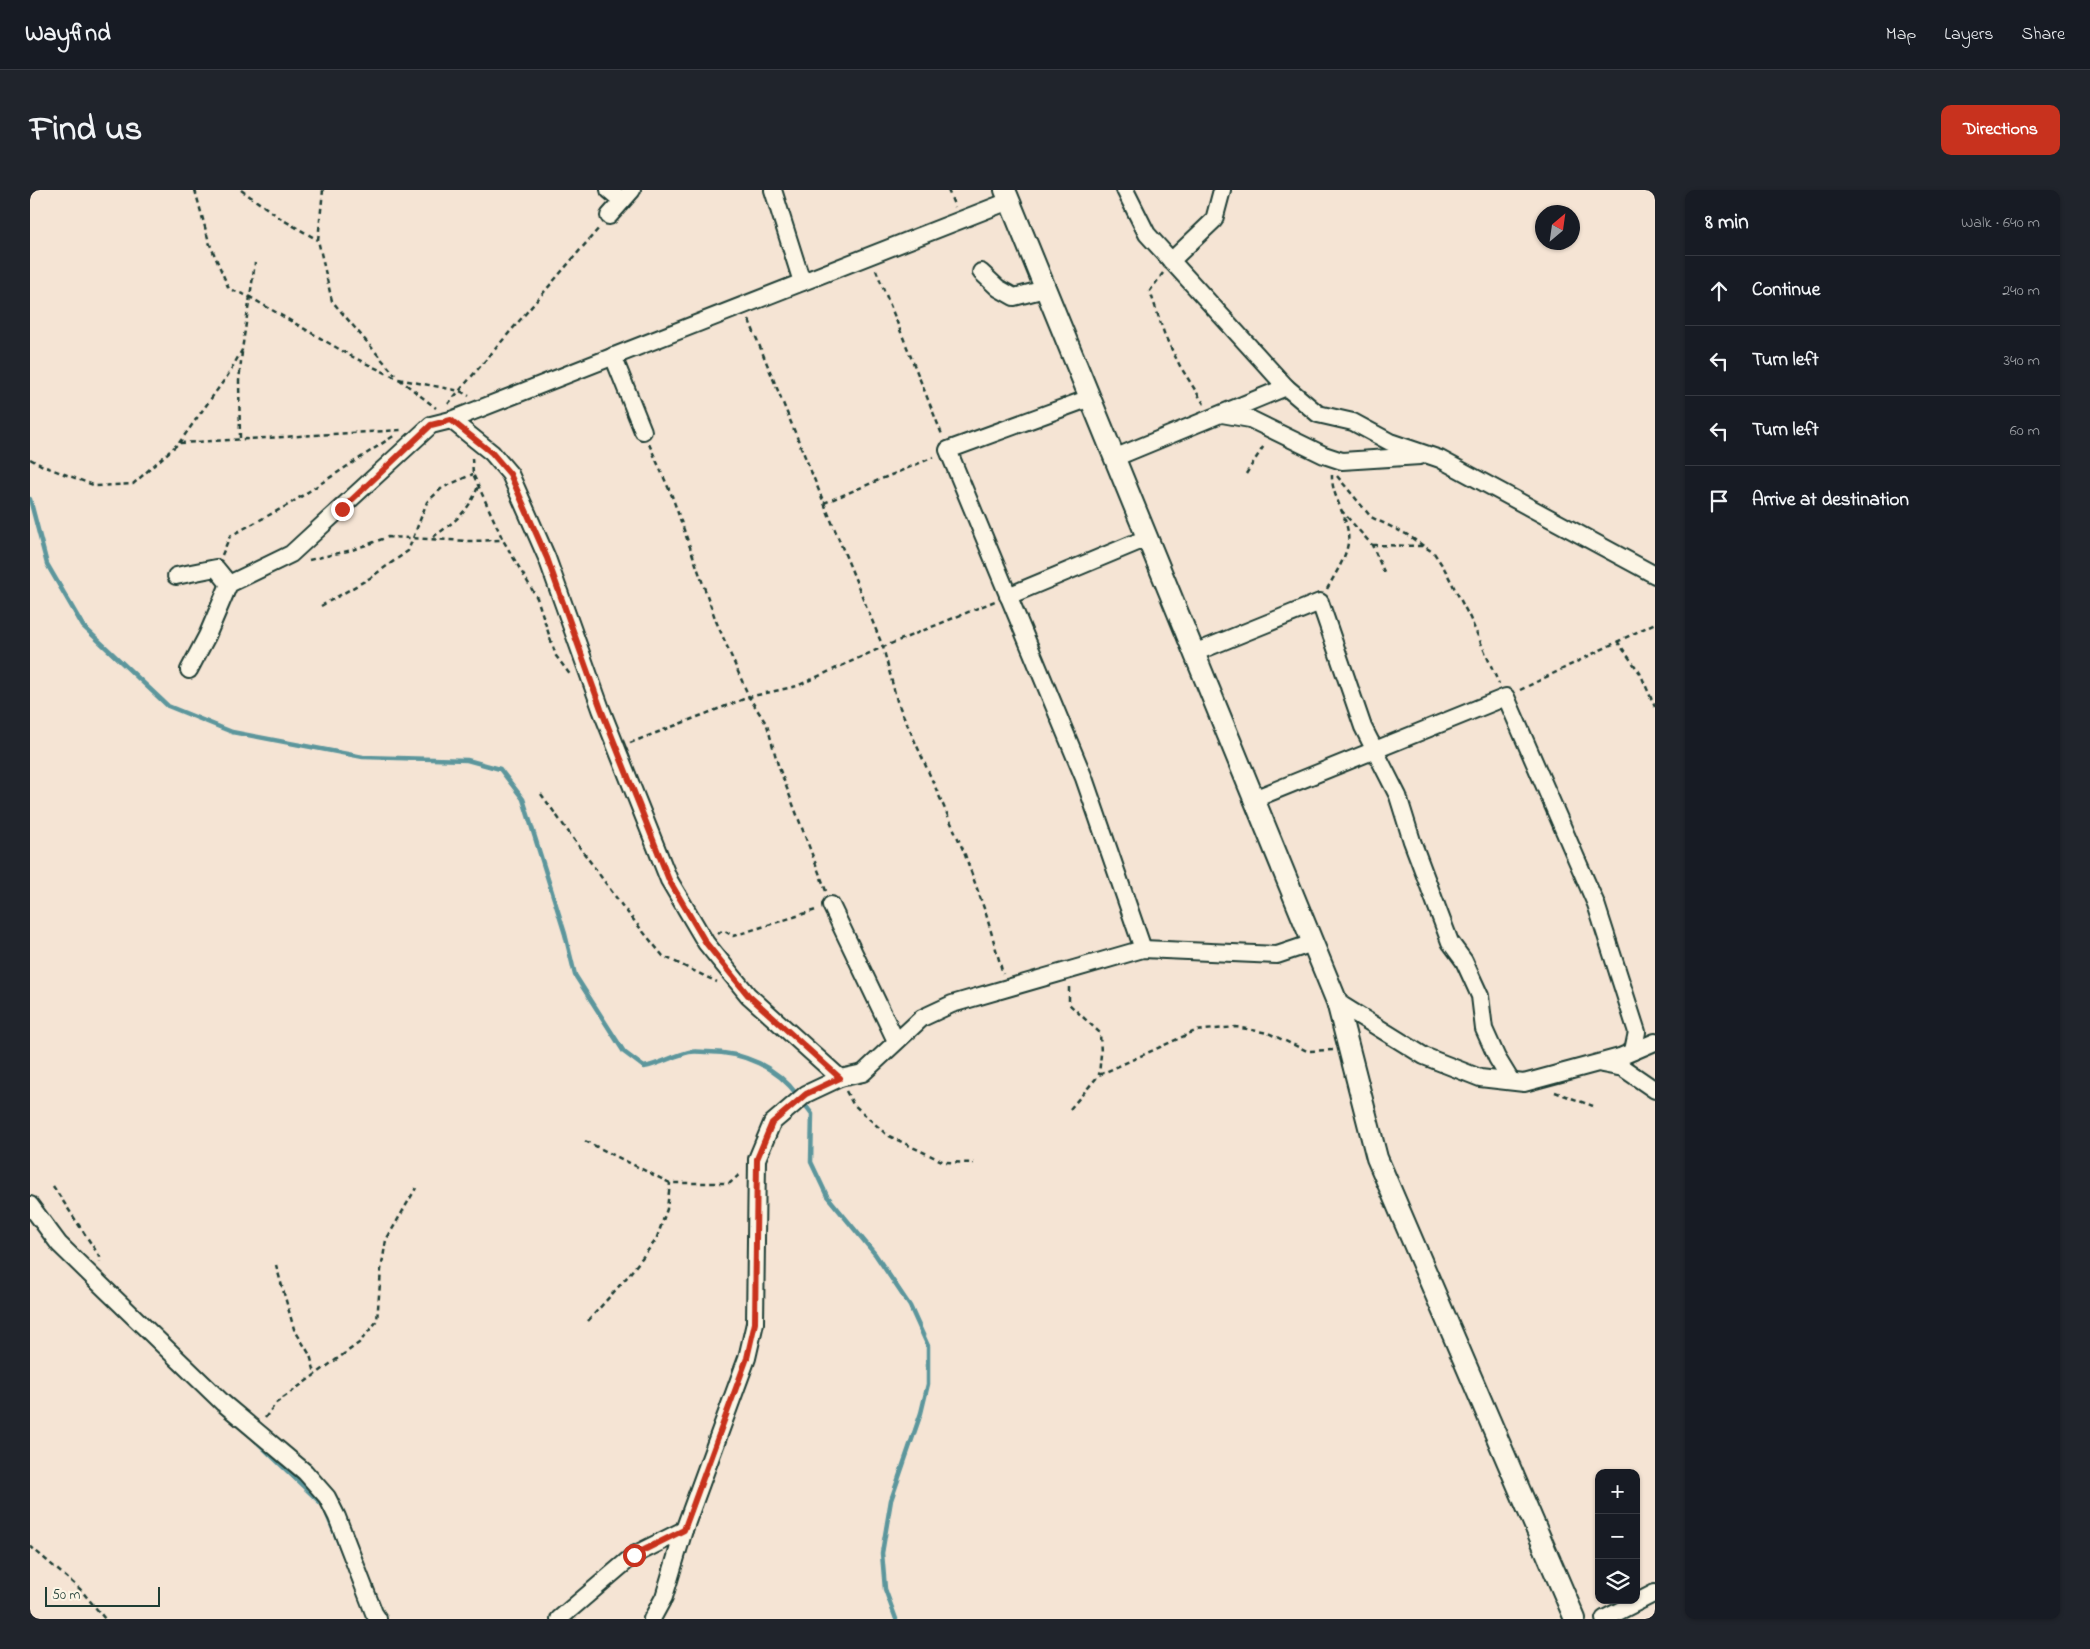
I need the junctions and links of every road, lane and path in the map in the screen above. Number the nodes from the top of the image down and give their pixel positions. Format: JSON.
{"nodes":[{"id":1,"x":195,"y":190,"type":"edge"},
{"id":2,"x":241,"y":190,"type":"edge"},
{"id":3,"x":323,"y":190,"type":"edge"},
{"id":4,"x":609,"y":190,"type":"edge"},
{"id":5,"x":773,"y":190,"type":"edge"},
{"id":6,"x":1125,"y":190,"type":"edge"},
{"id":7,"x":1222,"y":190,"type":"edge"},
{"id":8,"x":1007,"y":195,"type":"edge"},
{"id":9,"x":627,"y":196,"type":"edge"},
{"id":10,"x":609,"y":216,"type":"joint"},
{"id":11,"x":318,"y":240,"type":"junction"},
{"id":12,"x":870,"y":255,"type":"junction"},
{"id":13,"x":1172,"y":261,"type":"junction"},
{"id":14,"x":254,"y":263,"type":"dead end"},
{"id":15,"x":981,"y":272,"type":"dead end"},
{"id":16,"x":802,"y":282,"type":"junction"},
{"id":17,"x":1045,"y":289,"type":"junction"},
{"id":18,"x":248,"y":296,"type":"junction"},
{"id":19,"x":742,"y":305,"type":"junction"},
{"id":20,"x":242,"y":350,"type":"junction"},
{"id":21,"x":613,"y":356,"type":"junction"},
{"id":22,"x":398,"y":379,"type":"junction"},
{"id":23,"x":1286,"y":387,"type":"junction"},
{"id":24,"x":460,"y":391,"type":"junction"},
{"id":25,"x":1090,"y":398,"type":"junction"},
{"id":26,"x":446,"y":416,"type":"junction"},
{"id":27,"x":1218,"y":416,"type":"junction"},
{"id":28,"x":1274,"y":430,"type":"junction"},
{"id":29,"x":643,"y":431,"type":"joint"},
{"id":30,"x":471,"y":436,"type":"junction"},
{"id":31,"x":240,"y":438,"type":"junction"},
{"id":32,"x":179,"y":443,"type":"junction"},
{"id":33,"x":948,"y":450,"type":"junction"},
{"id":34,"x":1428,"y":455,"type":"junction"},
{"id":35,"x":1114,"y":458,"type":"junction"},
{"id":36,"x":30,"y":459,"type":"edge"},
{"id":37,"x":473,"y":474,"type":"junction"},
{"id":38,"x":1246,"y":474,"type":"dead end"},
{"id":39,"x":478,"y":485,"type":"junction"},
{"id":40,"x":824,"y":503,"type":"junction"},
{"id":41,"x":1339,"y":507,"type":"junction"},
{"id":42,"x":413,"y":537,"type":"junction"},
{"id":43,"x":432,"y":538,"type":"junction"},
{"id":44,"x":1147,"y":538,"type":"junction"},
{"id":45,"x":503,"y":540,"type":"junction"},
{"id":46,"x":1372,"y":545,"type":"junction"},
{"id":47,"x":1423,"y":546,"type":"junction"},
{"id":48,"x":291,"y":554,"type":"junction"},
{"id":49,"x":216,"y":568,"type":"junction"},
{"id":50,"x":1384,"y":574,"type":"dead end"},
{"id":51,"x":1655,"y":574,"type":"edge"},
{"id":52,"x":176,"y":576,"type":"dead end"},
{"id":53,"x":229,"y":584,"type":"junction"},
{"id":54,"x":1008,"y":596,"type":"junction"},
{"id":55,"x":1320,"y":602,"type":"junction"},
{"id":56,"x":321,"y":606,"type":"dead end"},
{"id":57,"x":1655,"y":624,"type":"edge"},
{"id":58,"x":1617,"y":641,"type":"junction"},
{"id":59,"x":883,"y":647,"type":"junction"},
{"id":60,"x":1194,"y":653,"type":"junction"},
{"id":61,"x":189,"y":670,"type":"dead end"},
{"id":62,"x":572,"y":677,"type":"dead end"},
{"id":63,"x":749,"y":697,"type":"junction"},
{"id":64,"x":1506,"y":697,"type":"junction"},
{"id":65,"x":1655,"y":707,"type":"edge"},
{"id":66,"x":617,"y":749,"type":"junction"},
{"id":67,"x":1374,"y":750,"type":"junction"},
{"id":68,"x":541,"y":794,"type":"dead end"},
{"id":69,"x":1254,"y":799,"type":"junction"},
{"id":70,"x":830,"y":905,"type":"junction"},
{"id":71,"x":706,"y":943,"type":"junction"},
{"id":72,"x":1313,"y":943,"type":"junction"},
{"id":73,"x":1143,"y":948,"type":"junction"},
{"id":74,"x":1076,"y":967,"type":"junction"},
{"id":75,"x":1007,"y":987,"type":"junction"},
{"id":76,"x":748,"y":995,"type":"junction"},
{"id":77,"x":1337,"y":1002,"type":"junction"},
{"id":78,"x":896,"y":1041,"type":"junction"},
{"id":79,"x":1655,"y":1042,"type":"edge"},
{"id":80,"x":1349,"y":1050,"type":"junction"},
{"id":81,"x":1633,"y":1051,"type":"junction"},
{"id":82,"x":1597,"y":1064,"type":"junction"},
{"id":83,"x":1099,"y":1075,"type":"junction"},
{"id":84,"x":840,"y":1078,"type":"junction"},
{"id":85,"x":1511,"y":1081,"type":"junction"},
{"id":86,"x":1655,"y":1090,"type":"edge"},
{"id":87,"x":1552,"y":1091,"type":"dead end"},
{"id":88,"x":1593,"y":1106,"type":"dead end"},
{"id":89,"x":1070,"y":1109,"type":"dead end"},
{"id":90,"x":585,"y":1141,"type":"dead end"},
{"id":91,"x":757,"y":1159,"type":"junction"},
{"id":92,"x":974,"y":1163,"type":"dead end"},
{"id":93,"x":670,"y":1183,"type":"junction"},
{"id":94,"x":53,"y":1186,"type":"dead end"},
{"id":95,"x":416,"y":1188,"type":"dead end"},
{"id":96,"x":30,"y":1205,"type":"edge"},
{"id":97,"x":276,"y":1265,"type":"dead end"},
{"id":98,"x":102,"y":1286,"type":"junction"},
{"id":99,"x":588,"y":1321,"type":"dead end"},
{"id":100,"x":315,"y":1373,"type":"junction"},
{"id":101,"x":256,"y":1432,"type":"junction"},
{"id":102,"x":684,"y":1530,"type":"junction"},
{"id":103,"x":30,"y":1546,"type":"edge"},
{"id":104,"x":1655,"y":1593,"type":"edge"},
{"id":105,"x":105,"y":1619,"type":"edge"},
{"id":106,"x":378,"y":1619,"type":"edge"},
{"id":107,"x":559,"y":1619,"type":"edge"},
{"id":108,"x":652,"y":1619,"type":"edge"},
{"id":109,"x":1575,"y":1619,"type":"edge"},
{"id":110,"x":1604,"y":1619,"type":"edge"}],
"edges":[{"from":1,"to":18,"type":"path"},
{"from":2,"to":11,"type":"path"},
{"from":3,"to":11,"type":"path"},
{"from":4,"to":9,"type":"street"},
{"from":5,"to":16,"type":"street"},
{"from":6,"to":13,"type":"street"},
{"from":7,"to":13,"type":"street"},
{"from":8,"to":12,"type":"street"},
{"from":8,"to":17,"type":"street"},
{"from":9,"to":10,"type":"street"},
{"from":10,"to":24,"type":"path"},
{"from":11,"to":22,"type":"path"},
{"from":12,"to":16,"type":"street"},
{"from":12,"to":33,"type":"path"},
{"from":13,"to":23,"type":"street"},
{"from":13,"to":27,"type":"path"},
{"from":14,"to":18,"type":"path"},
{"from":15,"to":17,"type":"street"},
{"from":16,"to":19,"type":"street"},
{"from":17,"to":25,"type":"street"},
{"from":18,"to":20,"type":"path"},
{"from":18,"to":22,"type":"path"},
{"from":19,"to":21,"type":"street"},
{"from":19,"to":40,"type":"path"},
{"from":20,"to":31,"type":"path"},
{"from":20,"to":32,"type":"path"},
{"from":21,"to":26,"type":"street"},
{"from":21,"to":29,"type":"street"},
{"from":22,"to":24,"type":"path"},
{"from":22,"to":26,"type":"path"},
{"from":23,"to":27,"type":"street"},
{"from":23,"to":34,"type":"street"},
{"from":24,"to":26,"type":"path"},
{"from":25,"to":33,"type":"street"},
{"from":25,"to":35,"type":"street"},
{"from":26,"to":30,"type":"street"},
{"from":26,"to":48,"type":"street"},
{"from":27,"to":28,"type":"street"},
{"from":27,"to":35,"type":"street"},
{"from":28,"to":34,"type":"street"},
{"from":28,"to":38,"type":"path"},
{"from":29,"to":63,"type":"path"},
{"from":30,"to":37,"type":"path"},
{"from":30,"to":66,"type":"street"},
{"from":31,"to":32,"type":"path"},
{"from":31,"to":49,"type":"path"},
{"from":32,"to":36,"type":"path"},
{"from":33,"to":40,"type":"path"},
{"from":33,"to":54,"type":"street"},
{"from":34,"to":51,"type":"street"},
{"from":35,"to":44,"type":"street"},
{"from":37,"to":39,"type":"path"},
{"from":37,"to":42,"type":"path"},
{"from":39,"to":43,"type":"path"},
{"from":39,"to":45,"type":"path"},
{"from":40,"to":59,"type":"path"},
{"from":41,"to":46,"type":"path"},
{"from":41,"to":47,"type":"path"},
{"from":41,"to":55,"type":"path"},
{"from":42,"to":43,"type":"path"},
{"from":42,"to":48,"type":"path"},
{"from":42,"to":56,"type":"path"},
{"from":43,"to":45,"type":"path"},
{"from":44,"to":54,"type":"street"},
{"from":44,"to":60,"type":"street"},
{"from":45,"to":62,"type":"path"},
{"from":46,"to":47,"type":"path"},
{"from":46,"to":50,"type":"path"},
{"from":47,"to":64,"type":"path"},
{"from":48,"to":53,"type":"street"},
{"from":49,"to":52,"type":"street"},
{"from":49,"to":53,"type":"street"},
{"from":53,"to":61,"type":"street"},
{"from":54,"to":59,"type":"path"},
{"from":54,"to":73,"type":"street"},
{"from":55,"to":60,"type":"street"},
{"from":55,"to":67,"type":"street"},
{"from":57,"to":58,"type":"path"},
{"from":58,"to":64,"type":"path"},
{"from":58,"to":65,"type":"path"},
{"from":59,"to":63,"type":"path"},
{"from":59,"to":75,"type":"path"},
{"from":60,"to":69,"type":"street"},
{"from":63,"to":66,"type":"path"},
{"from":63,"to":70,"type":"path"},
{"from":64,"to":67,"type":"street"},
{"from":64,"to":81,"type":"street"},
{"from":66,"to":71,"type":"street"},
{"from":67,"to":69,"type":"street"},
{"from":67,"to":85,"type":"street"},
{"from":68,"to":76,"type":"path"},
{"from":69,"to":72,"type":"street"},
{"from":70,"to":71,"type":"path"},
{"from":70,"to":78,"type":"street"},
{"from":71,"to":76,"type":"street"},
{"from":72,"to":73,"type":"street"},
{"from":72,"to":77,"type":"street"},
{"from":73,"to":74,"type":"street"},
{"from":74,"to":75,"type":"street"},
{"from":74,"to":83,"type":"path"},
{"from":75,"to":78,"type":"street"},
{"from":76,"to":84,"type":"street"},
{"from":77,"to":80,"type":"street"},
{"from":77,"to":85,"type":"street"},
{"from":78,"to":84,"type":"street"},
{"from":79,"to":81,"type":"street"},
{"from":80,"to":83,"type":"path"},
{"from":80,"to":109,"type":"street"},
{"from":81,"to":82,"type":"street"},
{"from":82,"to":85,"type":"street"},
{"from":82,"to":86,"type":"street"},
{"from":83,"to":89,"type":"path"},
{"from":84,"to":91,"type":"street"},
{"from":84,"to":92,"type":"path"},
{"from":87,"to":88,"type":"path"},
{"from":90,"to":93,"type":"path"},
{"from":91,"to":93,"type":"path"},
{"from":91,"to":102,"type":"street"},
{"from":93,"to":99,"type":"path"},
{"from":94,"to":98,"type":"path"},
{"from":95,"to":100,"type":"path"},
{"from":96,"to":98,"type":"street"},
{"from":97,"to":100,"type":"path"},
{"from":98,"to":101,"type":"street"},
{"from":100,"to":101,"type":"path"},
{"from":101,"to":106,"type":"street"},
{"from":102,"to":107,"type":"street"},
{"from":102,"to":108,"type":"street"},
{"from":103,"to":105,"type":"path"},
{"from":104,"to":110,"type":"street"}]}
